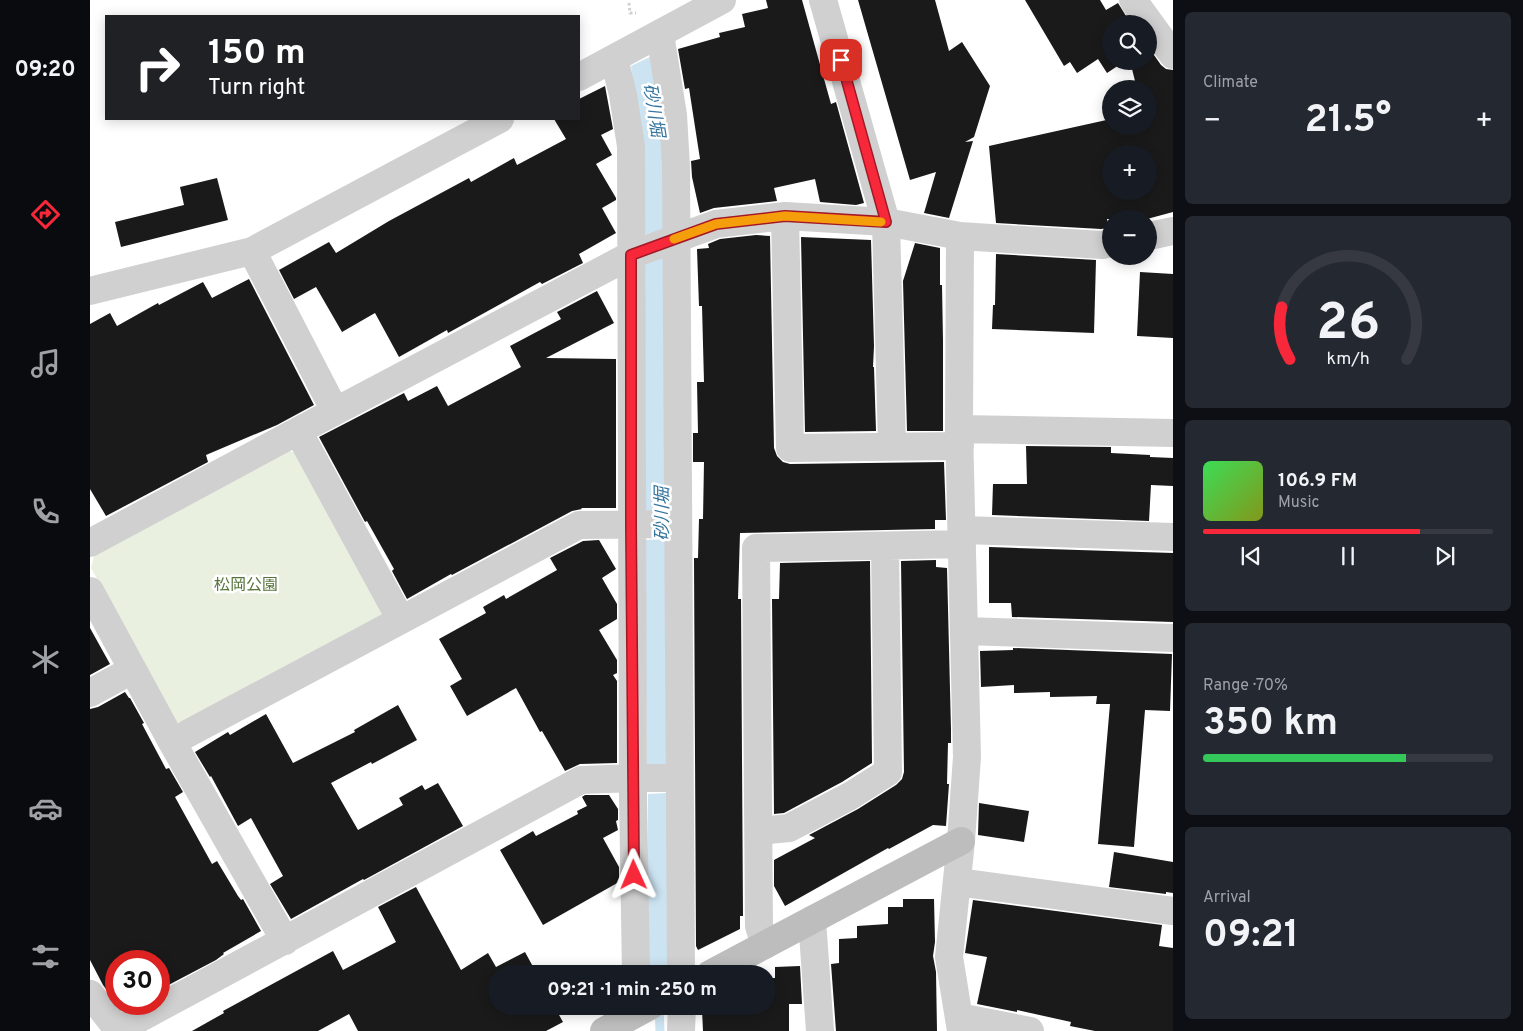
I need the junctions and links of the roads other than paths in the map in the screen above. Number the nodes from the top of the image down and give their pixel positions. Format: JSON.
{"nodes":[{"id":1,"x":722,"y":0,"type":"edge"},
{"id":2,"x":823,"y":0,"type":"edge"},
{"id":3,"x":1133,"y":0,"type":"edge"},
{"id":4,"x":660,"y":34,"type":"junction"},
{"id":5,"x":1173,"y":55,"type":"edge"},
{"id":6,"x":614,"y":58,"type":"junction"},
{"id":7,"x":580,"y":76,"type":"edge"},
{"id":8,"x":498,"y":120,"type":"edge"},
{"id":9,"x":785,"y":216,"type":"junction"},
{"id":10,"x":886,"y":222,"type":"junction"},
{"id":11,"x":1173,"y":231,"type":"edge"},
{"id":12,"x":1157,"y":234,"type":"edge"},
{"id":13,"x":960,"y":236,"type":"junction"},
{"id":14,"x":676,"y":238,"type":"junction"},
{"id":15,"x":1102,"y":245,"type":"edge"},
{"id":16,"x":252,"y":251,"type":"junction"},
{"id":17,"x":631,"y":255,"type":"junction"},
{"id":18,"x":90,"y":291,"type":"edge"},
{"id":19,"x":336,"y":411,"type":"junction"},
{"id":20,"x":298,"y":431,"type":"junction"},
{"id":21,"x":1173,"y":433,"type":"edge"},
{"id":22,"x":959,"y":438,"type":"junction"},
{"id":23,"x":892,"y":447,"type":"junction"},
{"id":24,"x":678,"y":524,"type":"junction"},
{"id":25,"x":631,"y":525,"type":"junction"},
{"id":26,"x":93,"y":536,"type":"edge"},
{"id":27,"x":962,"y":537,"type":"junction"},
{"id":28,"x":1173,"y":537,"type":"edge"},
{"id":29,"x":885,"y":546,"type":"junction"},
{"id":30,"x":90,"y":591,"type":"edge"},
{"id":31,"x":400,"y":620,"type":"junction"},
{"id":32,"x":964,"y":631,"type":"junction"},
{"id":33,"x":1173,"y":638,"type":"edge"},
{"id":34,"x":132,"y":670,"type":"junction"},
{"id":35,"x":90,"y":693,"type":"edge"},
{"id":36,"x":172,"y":742,"type":"junction"},
{"id":37,"x":633,"y":778,"type":"junction"},
{"id":38,"x":679,"y":778,"type":"junction"},
{"id":39,"x":759,"y":832,"type":"junction"},
{"id":40,"x":960,"y":841,"type":"junction"},
{"id":41,"x":956,"y":882,"type":"junction"},
{"id":42,"x":1173,"y":911,"type":"edge"},
{"id":43,"x":812,"y":920,"type":"junction"},
{"id":44,"x":285,"y":941,"type":"junction"},
{"id":45,"x":764,"y":945,"type":"junction"},
{"id":46,"x":636,"y":965,"type":"edge"},
{"id":47,"x":681,"y":965,"type":"edge"},
{"id":48,"x":727,"y":965,"type":"edge"},
{"id":49,"x":90,"y":994,"type":"edge"},
{"id":50,"x":637,"y":1015,"type":"edge"},
{"id":51,"x":682,"y":1015,"type":"edge"},
{"id":52,"x":960,"y":1024,"type":"edge"},
{"id":53,"x":118,"y":1030,"type":"edge"},
{"id":54,"x":604,"y":1031,"type":"edge"},
{"id":55,"x":681,"y":1031,"type":"edge"},
{"id":56,"x":820,"y":1031,"type":"edge"},
{"id":57,"x":1030,"y":1031,"type":"edge"}],
"edges":[{"from":1,"to":4,"type":"street"},
{"from":2,"to":10,"type":"street"},
{"from":3,"to":5,"type":"street"},
{"from":4,"to":6,"type":"street"},
{"from":4,"to":14,"type":"street"},
{"from":6,"to":7,"type":"street"},
{"from":6,"to":17,"type":"street"},
{"from":8,"to":16,"type":"street"},
{"from":9,"to":10,"type":"street"},
{"from":9,"to":14,"type":"street"},
{"from":9,"to":23,"type":"street"},
{"from":10,"to":13,"type":"street"},
{"from":10,"to":23,"type":"street"},
{"from":11,"to":12,"type":"street"},
{"from":13,"to":15,"type":"street"},
{"from":13,"to":22,"type":"street"},
{"from":14,"to":17,"type":"street"},
{"from":14,"to":24,"type":"street"},
{"from":16,"to":18,"type":"street"},
{"from":16,"to":19,"type":"street"},
{"from":17,"to":19,"type":"street"},
{"from":17,"to":25,"type":"street"},
{"from":19,"to":20,"type":"street"},
{"from":20,"to":26,"type":"street"},
{"from":20,"to":31,"type":"street"},
{"from":21,"to":22,"type":"street"},
{"from":22,"to":23,"type":"street"},
{"from":22,"to":27,"type":"street"},
{"from":24,"to":25,"type":"street"},
{"from":24,"to":38,"type":"street"},
{"from":25,"to":31,"type":"street"},
{"from":25,"to":37,"type":"street"},
{"from":27,"to":28,"type":"street"},
{"from":27,"to":29,"type":"street"},
{"from":27,"to":32,"type":"street"},
{"from":29,"to":39,"type":"street"},
{"from":29,"to":39,"type":"street"},
{"from":30,"to":34,"type":"street"},
{"from":31,"to":36,"type":"street"},
{"from":32,"to":33,"type":"street"},
{"from":32,"to":40,"type":"street"},
{"from":34,"to":35,"type":"street"},
{"from":34,"to":36,"type":"street"},
{"from":36,"to":44,"type":"street"},
{"from":37,"to":38,"type":"street"},
{"from":37,"to":44,"type":"street"},
{"from":37,"to":46,"type":"street"},
{"from":38,"to":47,"type":"street"},
{"from":39,"to":45,"type":"street"},
{"from":40,"to":41,"type":"street"},
{"from":40,"to":43,"type":"street"},
{"from":41,"to":42,"type":"street"},
{"from":41,"to":52,"type":"street"},
{"from":43,"to":45,"type":"street"},
{"from":43,"to":56,"type":"street"},
{"from":44,"to":53,"type":"street"},
{"from":45,"to":48,"type":"street"},
{"from":49,"to":53,"type":"street"},
{"from":50,"to":54,"type":"street"},
{"from":51,"to":55,"type":"street"},
{"from":52,"to":57,"type":"street"}]}
